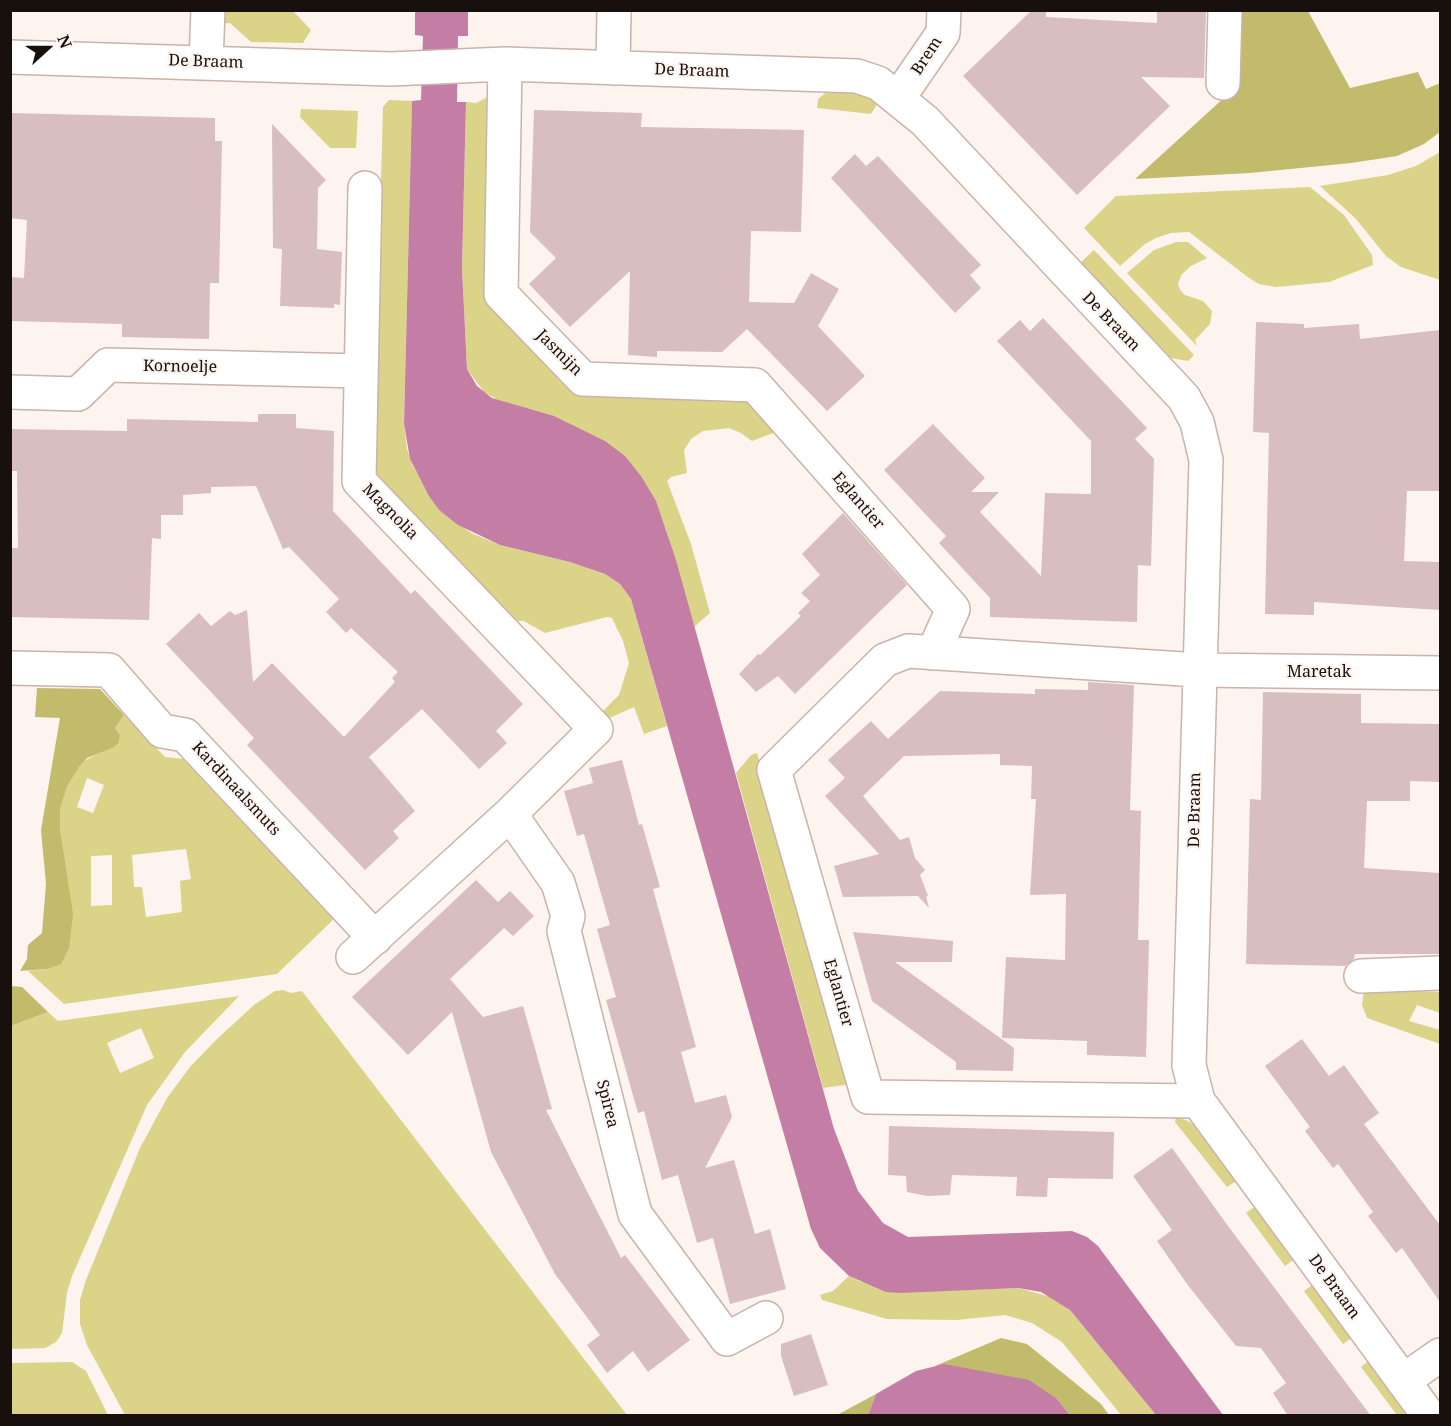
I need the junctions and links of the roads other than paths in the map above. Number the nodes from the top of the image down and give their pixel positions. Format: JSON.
{"nodes":[{"id":1,"x":208,"y":10,"type":"edge"},
{"id":2,"x":614,"y":10,"type":"edge"},
{"id":3,"x":944,"y":10,"type":"edge"},
{"id":4,"x":1225,"y":10,"type":"edge"},
{"id":5,"x":10,"y":57,"type":"edge"},
{"id":6,"x":206,"y":62,"type":"junction"},
{"id":7,"x":491,"y":64,"type":"junction"},
{"id":8,"x":613,"y":68,"type":"junction"},
{"id":9,"x":1223,"y":83,"type":"dead end"},
{"id":10,"x":899,"y":97,"type":"junction"},
{"id":11,"x":365,"y":188,"type":"dead end"},
{"id":12,"x":361,"y":371,"type":"junction"},
{"id":13,"x":10,"y":392,"type":"edge"},
{"id":14,"x":827,"y":464,"type":"joint"},
{"id":15,"x":933,"y":653,"type":"junction"},
{"id":16,"x":10,"y":668,"type":"edge"},
{"id":17,"x":1198,"y":670,"type":"junction"},
{"id":18,"x":1440,"y":673,"type":"edge"},
{"id":19,"x":574,"y":704,"type":"joint"},
{"id":20,"x":510,"y":814,"type":"junction"},
{"id":21,"x":1440,"y":973,"type":"edge"},
{"id":22,"x":1361,"y":976,"type":"dead end"},
{"id":23,"x":1198,"y":1101,"type":"junction"},
{"id":24,"x":766,"y":1318,"type":"dead end"},
{"id":25,"x":1440,"y":1354,"type":"edge"},
{"id":26,"x":1403,"y":1381,"type":"junction"},
{"id":27,"x":1429,"y":1416,"type":"edge"}],
"edges":[{"from":1,"to":6,"type":"street"},
{"from":2,"to":8,"type":"street"},
{"from":3,"to":10,"type":"street","name":"Brem"},
{"from":4,"to":9,"type":"street"},
{"from":5,"to":6,"type":"street","name":"De Braam"},
{"from":6,"to":7,"type":"street","name":"De Braam"},
{"from":7,"to":8,"type":"street","name":"De Braam"},
{"from":7,"to":14,"type":"street","name":"Jasmijn"},
{"from":8,"to":10,"type":"street","name":"De Braam"},
{"from":10,"to":17,"type":"street","name":"De Braam"},
{"from":11,"to":12,"type":"street","name":"Magnolia"},
{"from":12,"to":13,"type":"street","name":"Kornoelje"},
{"from":12,"to":19,"type":"street","name":"Magnolia"},
{"from":14,"to":15,"type":"street","name":"Eglantier"},
{"from":15,"to":17,"type":"street","name":"Eglantier"},
{"from":15,"to":23,"type":"street","name":"Eglantier"},
{"from":16,"to":20,"type":"street","name":"Kardinaalsmuts"},
{"from":17,"to":18,"type":"street","name":"Maretak"},
{"from":17,"to":23,"type":"street","name":"De Braam"},
{"from":19,"to":20,"type":"street","name":"Kardinaalsmuts"},
{"from":20,"to":24,"type":"street","name":"Spirea"},
{"from":21,"to":22,"type":"street"},
{"from":23,"to":26,"type":"street","name":"De Braam"},
{"from":25,"to":26,"type":"street"},
{"from":26,"to":27,"type":"street","name":"De Braam"}]}
